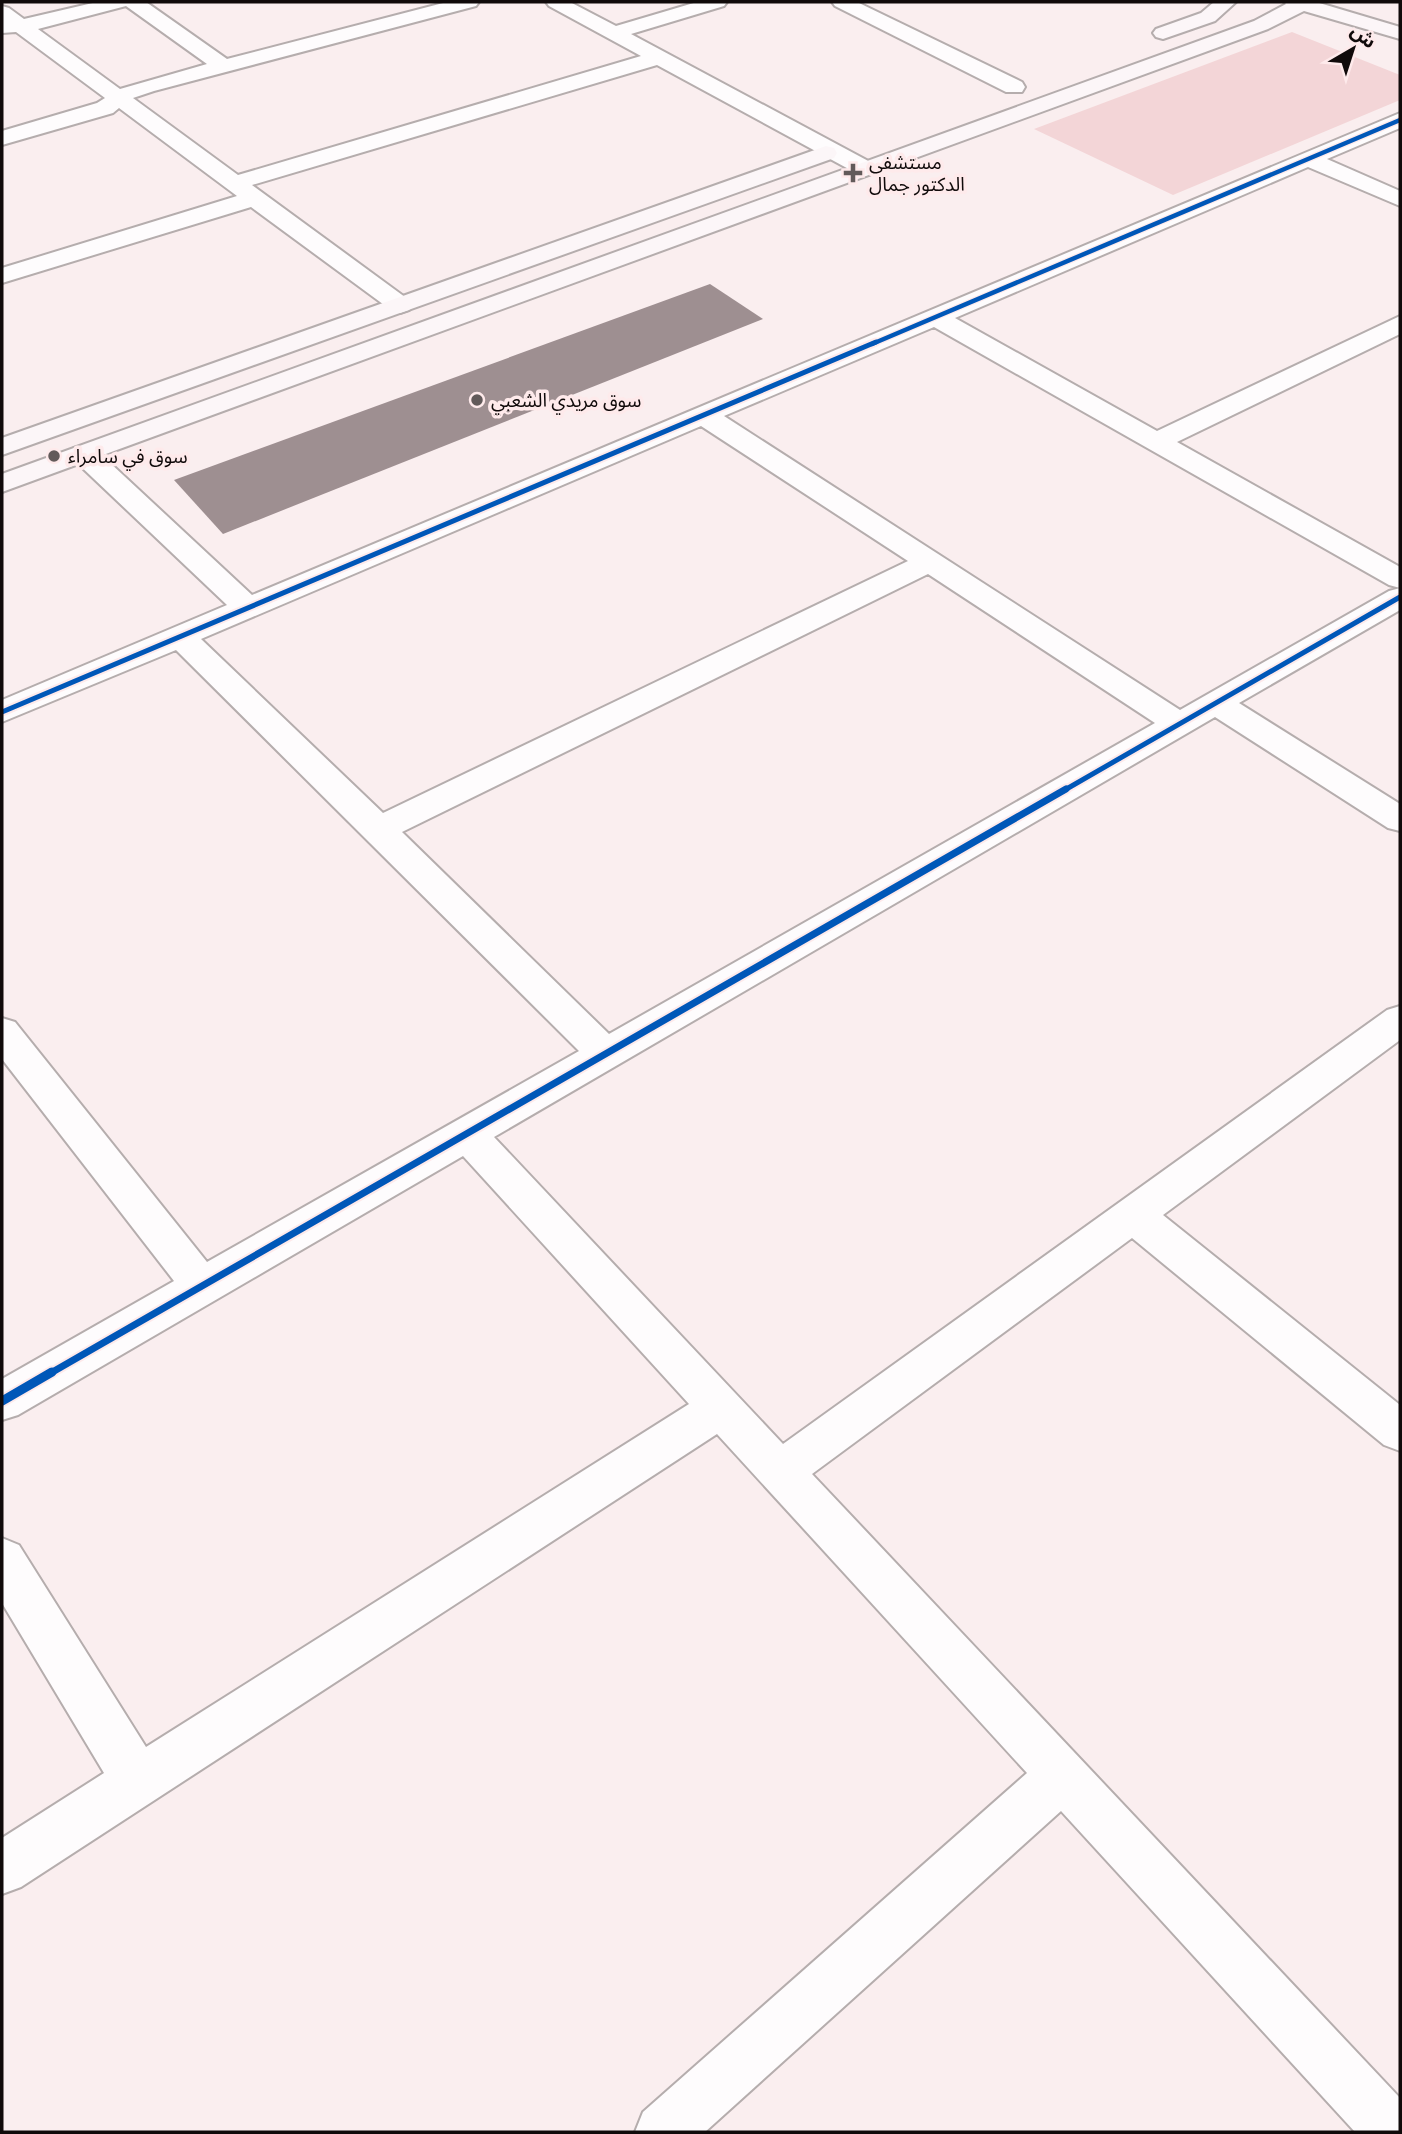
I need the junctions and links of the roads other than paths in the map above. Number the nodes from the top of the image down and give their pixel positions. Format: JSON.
{"nodes":[{"id":1,"x":119,"y":2,"type":"edge"},
{"id":2,"x":133,"y":2,"type":"edge"},
{"id":3,"x":468,"y":2,"type":"edge"},
{"id":4,"x":556,"y":2,"type":"edge"},
{"id":5,"x":717,"y":2,"type":"edge"},
{"id":6,"x":842,"y":2,"type":"edge"},
{"id":7,"x":1226,"y":2,"type":"edge"},
{"id":8,"x":1302,"y":3,"type":"edge"},
{"id":9,"x":2,"y":12,"type":"edge"},
{"id":10,"x":12,"y":27,"type":"edge"},
{"id":11,"x":614,"y":33,"type":"junction"},
{"id":12,"x":1400,"y":33,"type":"edge"},
{"id":13,"x":1143,"y":40,"type":"dead end"},
{"id":14,"x":660,"y":57,"type":"junction"},
{"id":15,"x":224,"y":65,"type":"junction"},
{"id":16,"x":1040,"y":77,"type":"dead end"},
{"id":17,"x":1014,"y":86,"type":"junction"},
{"id":18,"x":988,"y":96,"type":"dead end"},
{"id":19,"x":120,"y":99,"type":"junction"},
{"id":20,"x":1400,"y":120,"type":"edge"},
{"id":21,"x":2,"y":138,"type":"edge"},
{"id":22,"x":859,"y":142,"type":"dead end"},
{"id":23,"x":833,"y":151,"type":"junction"},
{"id":24,"x":1308,"y":159,"type":"junction"},
{"id":25,"x":864,"y":168,"type":"junction"},
{"id":26,"x":235,"y":183,"type":"junction"},
{"id":27,"x":255,"y":198,"type":"junction"},
{"id":28,"x":1400,"y":200,"type":"edge"},
{"id":29,"x":2,"y":276,"type":"edge"},
{"id":30,"x":400,"y":305,"type":"junction"},
{"id":31,"x":935,"y":317,"type":"junction"},
{"id":32,"x":1400,"y":324,"type":"edge"},
{"id":33,"x":703,"y":415,"type":"junction"},
{"id":34,"x":5,"y":441,"type":"edge"},
{"id":35,"x":1156,"y":442,"type":"junction"},
{"id":36,"x":84,"y":454,"type":"junction"},
{"id":37,"x":2,"y":484,"type":"edge"},
{"id":38,"x":930,"y":562,"type":"junction"},
{"id":39,"x":1400,"y":579,"type":"edge"},
{"id":40,"x":1400,"y":597,"type":"edge"},
{"id":41,"x":248,"y":608,"type":"junction"},
{"id":42,"x":180,"y":636,"type":"junction"},
{"id":43,"x":1216,"y":703,"type":"junction"},
{"id":44,"x":2,"y":712,"type":"edge"},
{"id":45,"x":1179,"y":724,"type":"junction"},
{"id":46,"x":1400,"y":820,"type":"edge"},
{"id":47,"x":379,"y":829,"type":"junction"},
{"id":48,"x":1400,"y":1020,"type":"edge"},
{"id":49,"x":2,"y":1032,"type":"edge"},
{"id":50,"x":605,"y":1054,"type":"junction"},
{"id":51,"x":467,"y":1134,"type":"junction"},
{"id":52,"x":1133,"y":1215,"type":"junction"},
{"id":53,"x":202,"y":1286,"type":"junction"},
{"id":54,"x":2,"y":1402,"type":"edge"},
{"id":55,"x":720,"y":1408,"type":"junction"},
{"id":56,"x":1400,"y":1431,"type":"edge"},
{"id":57,"x":780,"y":1472,"type":"junction"},
{"id":58,"x":2,"y":1560,"type":"edge"},
{"id":59,"x":1062,"y":1776,"type":"junction"},
{"id":60,"x":138,"y":1781,"type":"junction"},
{"id":61,"x":2,"y":1868,"type":"edge"},
{"id":62,"x":663,"y":2132,"type":"edge"},
{"id":63,"x":1393,"y":2132,"type":"edge"}],
"edges":[{"from":1,"to":10,"type":"street"},
{"from":2,"to":15,"type":"street"},
{"from":3,"to":15,"type":"street"},
{"from":4,"to":11,"type":"street"},
{"from":5,"to":11,"type":"street"},
{"from":6,"to":17,"type":"street"},
{"from":7,"to":13,"type":"main road"},
{"from":8,"to":12,"type":"main road"},
{"from":8,"to":25,"type":"main road"},
{"from":9,"to":10,"type":"street"},
{"from":10,"to":19,"type":"street"},
{"from":11,"to":14,"type":"street"},
{"from":14,"to":23,"type":"street"},
{"from":14,"to":26,"type":"street"},
{"from":15,"to":19,"type":"street"},
{"from":16,"to":17,"type":"main road"},
{"from":17,"to":18,"type":"main road"},
{"from":19,"to":21,"type":"street"},
{"from":19,"to":26,"type":"street"},
{"from":20,"to":24,"type":"street"},
{"from":22,"to":23,"type":"main road"},
{"from":23,"to":25,"type":"street"},
{"from":23,"to":30,"type":"main road"},
{"from":24,"to":28,"type":"street"},
{"from":24,"to":31,"type":"street"},
{"from":25,"to":36,"type":"main road"},
{"from":26,"to":27,"type":"street"},
{"from":27,"to":29,"type":"street"},
{"from":27,"to":30,"type":"street"},
{"from":30,"to":34,"type":"main road"},
{"from":31,"to":33,"type":"street"},
{"from":31,"to":35,"type":"street"},
{"from":32,"to":35,"type":"street"},
{"from":33,"to":38,"type":"street"},
{"from":33,"to":41,"type":"street"},
{"from":35,"to":39,"type":"street"},
{"from":36,"to":37,"type":"main road"},
{"from":36,"to":41,"type":"street"},
{"from":38,"to":45,"type":"street"},
{"from":38,"to":47,"type":"street"},
{"from":40,"to":43,"type":"street"},
{"from":41,"to":42,"type":"street"},
{"from":42,"to":44,"type":"street"},
{"from":42,"to":47,"type":"street"},
{"from":43,"to":45,"type":"street"},
{"from":43,"to":46,"type":"street"},
{"from":45,"to":50,"type":"street"},
{"from":47,"to":50,"type":"street"},
{"from":48,"to":52,"type":"street"},
{"from":49,"to":53,"type":"street"},
{"from":50,"to":51,"type":"street"},
{"from":51,"to":53,"type":"street"},
{"from":51,"to":55,"type":"street"},
{"from":52,"to":56,"type":"street"},
{"from":52,"to":57,"type":"street"},
{"from":53,"to":54,"type":"street"},
{"from":55,"to":57,"type":"street"},
{"from":55,"to":60,"type":"street"},
{"from":57,"to":59,"type":"street"},
{"from":58,"to":60,"type":"street"},
{"from":59,"to":62,"type":"street"},
{"from":59,"to":63,"type":"street"},
{"from":60,"to":61,"type":"street"}]}
